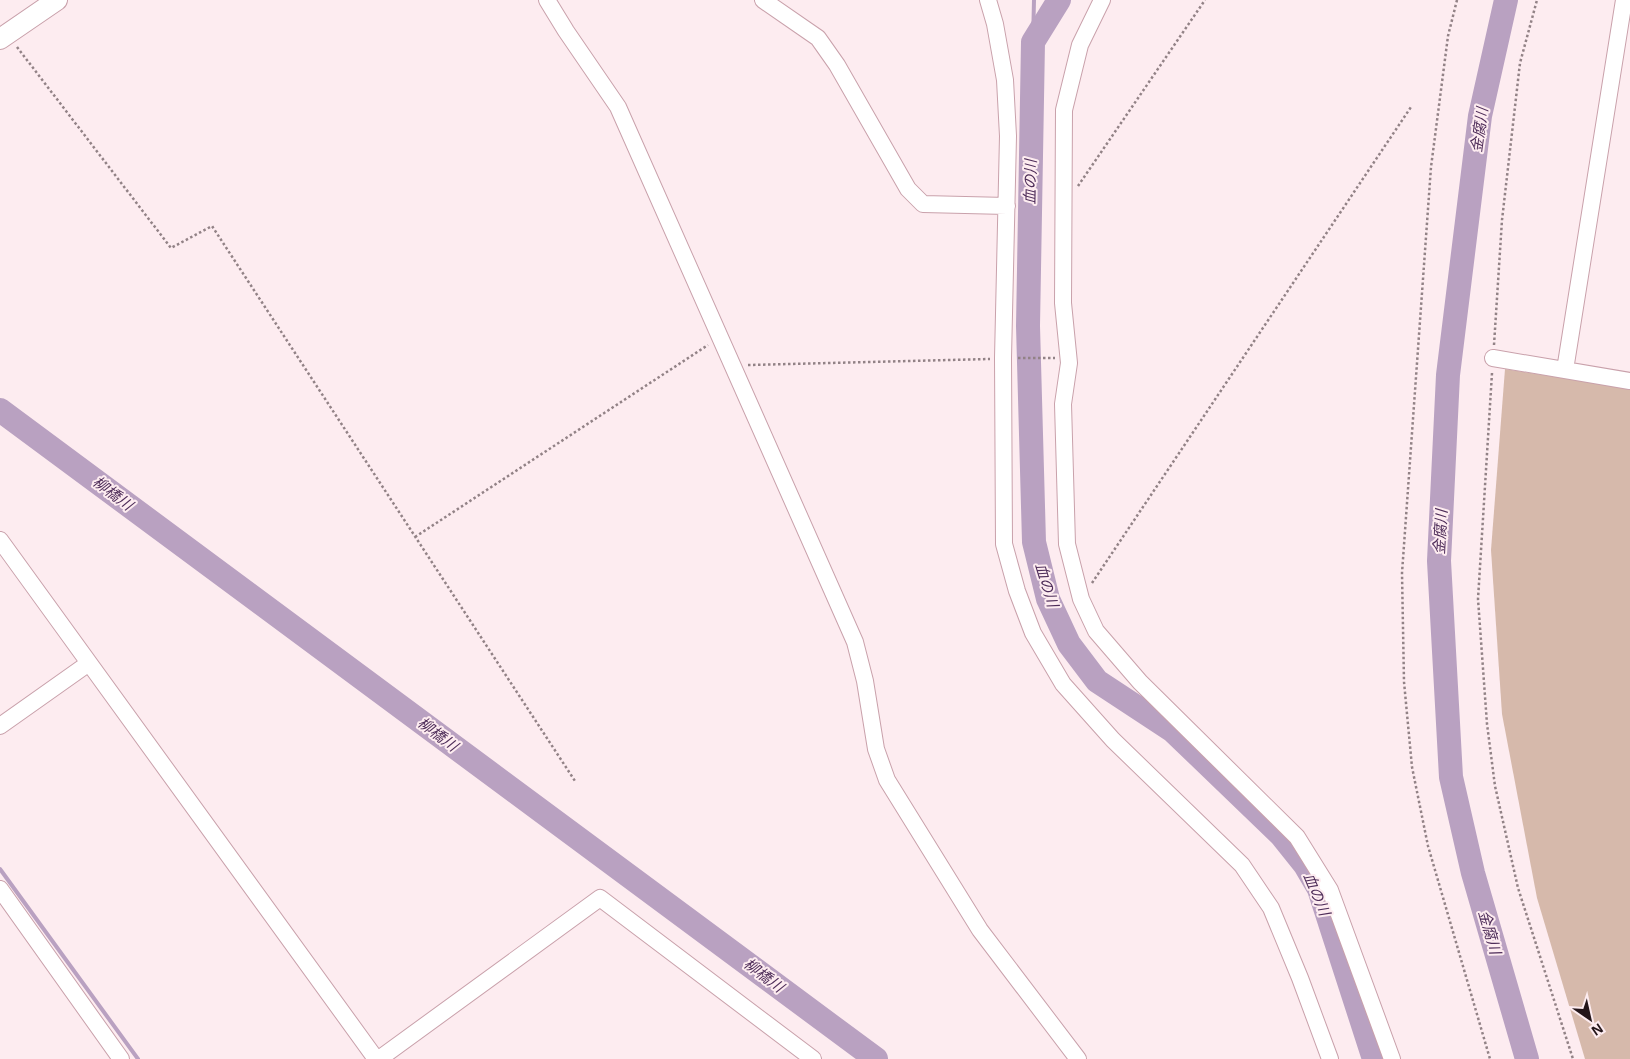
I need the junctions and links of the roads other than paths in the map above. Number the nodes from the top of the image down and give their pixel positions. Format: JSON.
{"nodes":[{"id":1,"x":57,"y":0,"type":"edge"},
{"id":2,"x":547,"y":0,"type":"edge"},
{"id":3,"x":763,"y":0,"type":"edge"},
{"id":4,"x":988,"y":0,"type":"edge"},
{"id":5,"x":1102,"y":0,"type":"edge"},
{"id":6,"x":1624,"y":0,"type":"edge"},
{"id":7,"x":4,"y":36,"type":"edge"},
{"id":8,"x":1007,"y":206,"type":"junction"},
{"id":9,"x":1493,"y":358,"type":"road end"},
{"id":10,"x":1565,"y":370,"type":"junction"},
{"id":11,"x":1630,"y":381,"type":"edge"},
{"id":12,"x":0,"y":540,"type":"edge"},
{"id":13,"x":89,"y":663,"type":"junction"},
{"id":14,"x":0,"y":726,"type":"edge"},
{"id":15,"x":0,"y":889,"type":"edge"},
{"id":16,"x":121,"y":1059,"type":"edge"},
{"id":17,"x":377,"y":1059,"type":"edge"},
{"id":18,"x":813,"y":1059,"type":"edge"},
{"id":19,"x":1078,"y":1059,"type":"edge"},
{"id":20,"x":1330,"y":1059,"type":"edge"},
{"id":21,"x":1392,"y":1059,"type":"edge"}],
"edges":[{"from":1,"to":7,"type":"street"},
{"from":2,"to":19,"type":"street"},
{"from":3,"to":8,"type":"street"},
{"from":4,"to":8,"type":"street"},
{"from":5,"to":21,"type":"street"},
{"from":6,"to":10,"type":"street"},
{"from":8,"to":20,"type":"street"},
{"from":9,"to":10,"type":"street"},
{"from":10,"to":11,"type":"street"},
{"from":12,"to":13,"type":"street"},
{"from":13,"to":14,"type":"street"},
{"from":13,"to":17,"type":"street"},
{"from":15,"to":16,"type":"street"},
{"from":17,"to":18,"type":"street"}]}
